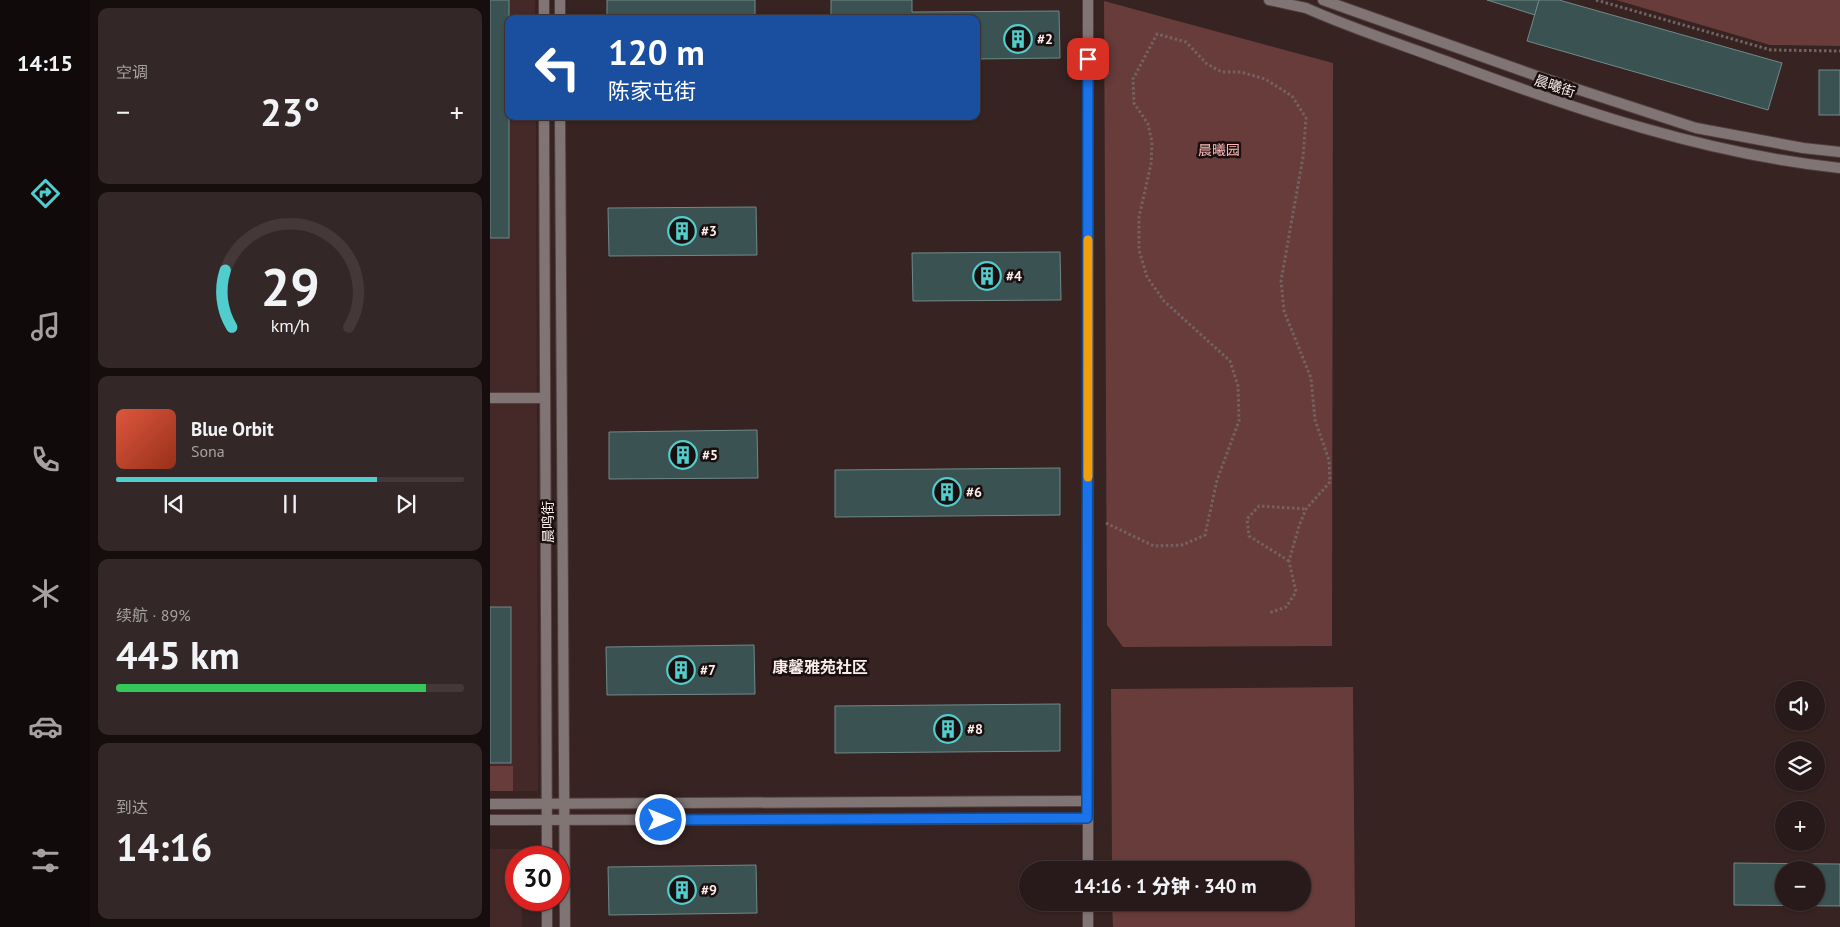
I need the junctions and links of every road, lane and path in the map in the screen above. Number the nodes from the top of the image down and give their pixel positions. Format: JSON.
{"nodes":[{"id":1,"x":544,"y":0,"type":"edge"},
{"id":2,"x":560,"y":0,"type":"edge"},
{"id":3,"x":1088,"y":0,"type":"edge"},
{"id":4,"x":1269,"y":0,"type":"edge"},
{"id":5,"x":1319,"y":0,"type":"edge"},
{"id":6,"x":1323,"y":0,"type":"edge"},
{"id":7,"x":1596,"y":0,"type":"edge"},
{"id":8,"x":1306,"y":4,"type":"edge"},
{"id":9,"x":1319,"y":14,"type":"junction"},
{"id":10,"x":544,"y":15,"type":"edge"},
{"id":11,"x":560,"y":15,"type":"edge"},
{"id":12,"x":1840,"y":51,"type":"edge"},
{"id":13,"x":544,"y":120,"type":"edge"},
{"id":14,"x":560,"y":120,"type":"edge"},
{"id":15,"x":1840,"y":152,"type":"edge"},
{"id":16,"x":1840,"y":168,"type":"edge"},
{"id":17,"x":490,"y":398,"type":"edge"},
{"id":18,"x":545,"y":398,"type":"junction"},
{"id":19,"x":1306,"y":509,"type":"junction"},
{"id":20,"x":1106,"y":523,"type":"dead end"},
{"id":21,"x":1289,"y":561,"type":"junction"},
{"id":22,"x":1269,"y":613,"type":"dead end"},
{"id":23,"x":1087,"y":801,"type":"junction"},
{"id":24,"x":547,"y":803,"type":"junction"},
{"id":25,"x":563,"y":803,"type":"junction"},
{"id":26,"x":490,"y":804,"type":"edge"},
{"id":27,"x":1087,"y":818,"type":"junction"},
{"id":28,"x":490,"y":820,"type":"edge"},
{"id":29,"x":547,"y":820,"type":"junction"},
{"id":30,"x":564,"y":820,"type":"junction"},
{"id":31,"x":547,"y":846,"type":"edge"},
{"id":32,"x":1088,"y":861,"type":"edge"},
{"id":33,"x":547,"y":911,"type":"edge"},
{"id":34,"x":1088,"y":911,"type":"edge"},
{"id":35,"x":548,"y":927,"type":"edge"},
{"id":36,"x":565,"y":927,"type":"edge"},
{"id":37,"x":1088,"y":927,"type":"edge"}],
"edges":[{"from":1,"to":10,"type":"street"},
{"from":2,"to":11,"type":"street"},
{"from":3,"to":23,"type":"street"},
{"from":4,"to":8,"type":"street","name":"晨曦街"},
{"from":5,"to":9,"type":"street"},
{"from":6,"to":15,"type":"street","name":"晨曦街"},
{"from":7,"to":12,"type":"path"},
{"from":8,"to":9,"type":"street","name":"晨曦街"},
{"from":9,"to":16,"type":"street","name":"晨曦街"},
{"from":13,"to":18,"type":"street","name":"晨鸣街"},
{"from":14,"to":25,"type":"street","name":"晨鸣街"},
{"from":17,"to":18,"type":"street"},
{"from":18,"to":24,"type":"street","name":"晨鸣街"},
{"from":19,"to":20,"type":"path"},
{"from":19,"to":21,"type":"path"},
{"from":19,"to":21,"type":"path"},
{"from":21,"to":22,"type":"path"},
{"from":23,"to":25,"type":"street"},
{"from":23,"to":27,"type":"street"},
{"from":24,"to":25,"type":"street"},
{"from":24,"to":26,"type":"street"},
{"from":24,"to":29,"type":"street","name":"晨鸣街"},
{"from":25,"to":30,"type":"street","name":"晨鸣街"},
{"from":27,"to":30,"type":"street"},
{"from":27,"to":32,"type":"street"},
{"from":28,"to":29,"type":"street"},
{"from":29,"to":30,"type":"street"},
{"from":29,"to":31,"type":"street","name":"晨鸣街"},
{"from":30,"to":36,"type":"street","name":"晨鸣街"},
{"from":33,"to":35,"type":"street"},
{"from":34,"to":37,"type":"street"}]}
